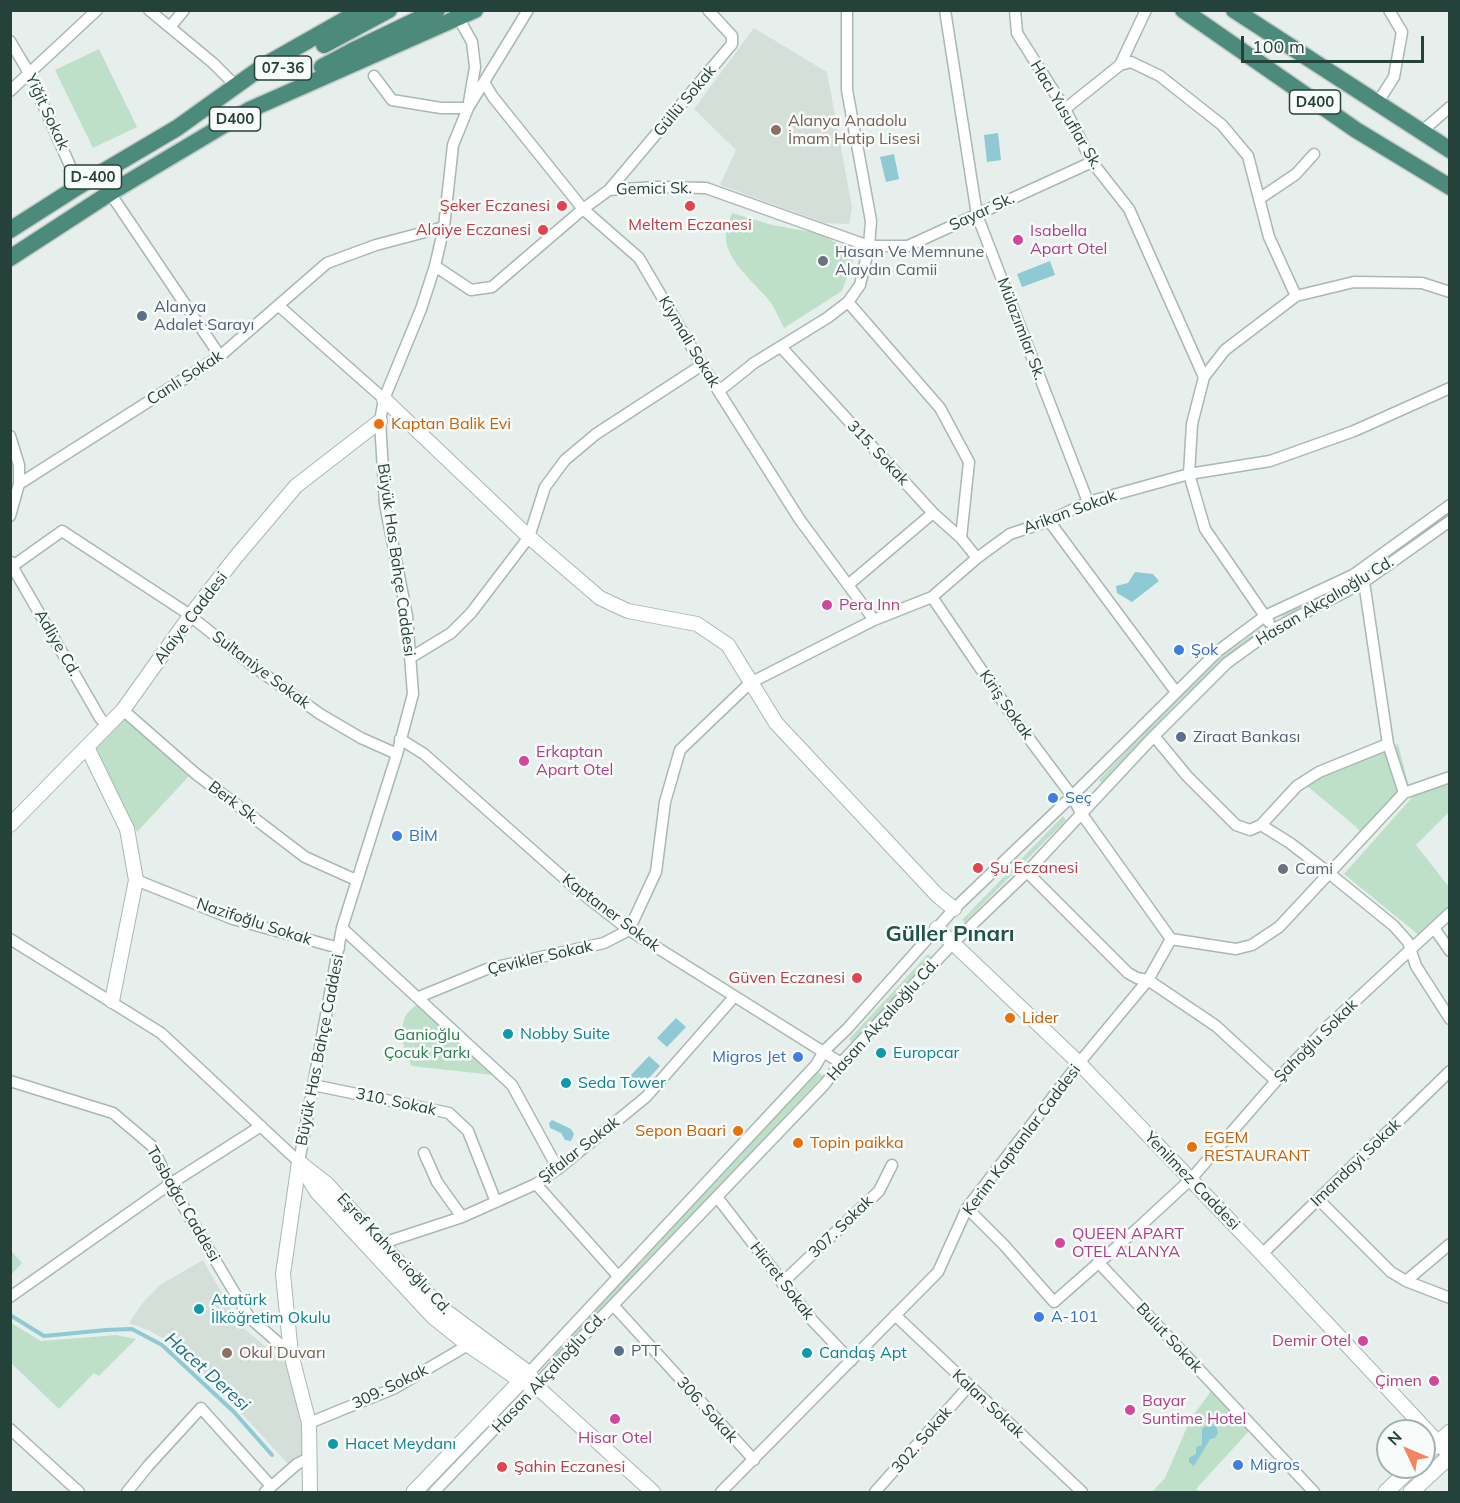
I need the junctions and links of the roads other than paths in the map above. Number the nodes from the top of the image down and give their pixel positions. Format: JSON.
{"nodes":[{"id":1,"x":97,"y":10,"type":"edge"},
{"id":2,"x":149,"y":10,"type":"edge"},
{"id":3,"x":184,"y":10,"type":"edge"},
{"id":4,"x":362,"y":10,"type":"edge"},
{"id":5,"x":389,"y":10,"type":"edge"},
{"id":6,"x":437,"y":10,"type":"edge"},
{"id":7,"x":475,"y":10,"type":"edge"},
{"id":8,"x":528,"y":10,"type":"edge"},
{"id":9,"x":708,"y":10,"type":"edge"},
{"id":10,"x":847,"y":10,"type":"edge"},
{"id":11,"x":945,"y":10,"type":"edge"},
{"id":12,"x":1015,"y":10,"type":"edge"},
{"id":13,"x":1146,"y":10,"type":"edge"},
{"id":14,"x":1183,"y":10,"type":"edge"},
{"id":15,"x":1234,"y":10,"type":"edge"},
{"id":16,"x":1389,"y":10,"type":"edge"},
{"id":17,"x":458,"y":17,"type":"junction"},
{"id":18,"x":170,"y":27,"type":"junction"},
{"id":19,"x":10,"y":41,"type":"edge"},
{"id":20,"x":1120,"y":65,"type":"junction"},
{"id":21,"x":29,"y":74,"type":"junction"},
{"id":22,"x":374,"y":76,"type":"dead end"},
{"id":23,"x":484,"y":82,"type":"junction"},
{"id":24,"x":236,"y":86,"type":"junction"},
{"id":25,"x":10,"y":91,"type":"edge"},
{"id":26,"x":1378,"y":102,"type":"junction"},
{"id":27,"x":1449,"y":107,"type":"edge"},
{"id":28,"x":468,"y":108,"type":"junction"},
{"id":29,"x":249,"y":110,"type":"junction"},
{"id":30,"x":1065,"y":110,"type":"junction"},
{"id":31,"x":177,"y":128,"type":"junction"},
{"id":32,"x":1420,"y":132,"type":"junction"},
{"id":33,"x":1449,"y":150,"type":"edge"},
{"id":34,"x":1314,"y":154,"type":"dead end"},
{"id":35,"x":1092,"y":162,"type":"junction"},
{"id":36,"x":79,"y":186,"type":"junction"},
{"id":37,"x":1449,"y":187,"type":"edge"},
{"id":38,"x":609,"y":190,"type":"junction"},
{"id":39,"x":110,"y":193,"type":"junction"},
{"id":40,"x":1259,"y":199,"type":"junction"},
{"id":41,"x":583,"y":209,"type":"junction"},
{"id":42,"x":977,"y":215,"type":"junction"},
{"id":43,"x":444,"y":227,"type":"junction"},
{"id":44,"x":10,"y":230,"type":"edge"},
{"id":45,"x":869,"y":246,"type":"junction"},
{"id":46,"x":10,"y":258,"type":"edge"},
{"id":47,"x":435,"y":266,"type":"junction"},
{"id":48,"x":1449,"y":292,"type":"edge"},
{"id":49,"x":1296,"y":296,"type":"junction"},
{"id":50,"x":848,"y":303,"type":"junction"},
{"id":51,"x":279,"y":306,"type":"junction"},
{"id":52,"x":781,"y":347,"type":"junction"},
{"id":53,"x":220,"y":356,"type":"junction"},
{"id":54,"x":702,"y":365,"type":"junction"},
{"id":55,"x":1204,"y":377,"type":"junction"},
{"id":56,"x":1449,"y":388,"type":"edge"},
{"id":57,"x":719,"y":392,"type":"junction"},
{"id":58,"x":384,"y":399,"type":"junction"},
{"id":59,"x":380,"y":421,"type":"junction"},
{"id":60,"x":10,"y":436,"type":"edge"},
{"id":61,"x":1190,"y":474,"type":"junction"},
{"id":62,"x":19,"y":484,"type":"junction"},
{"id":63,"x":1088,"y":502,"type":"junction"},
{"id":64,"x":1449,"y":504,"type":"edge"},
{"id":65,"x":933,"y":513,"type":"junction"},
{"id":66,"x":10,"y":516,"type":"edge"},
{"id":67,"x":1049,"y":521,"type":"junction"},
{"id":68,"x":1449,"y":521,"type":"edge"},
{"id":69,"x":529,"y":537,"type":"junction"},
{"id":70,"x":961,"y":538,"type":"junction"},
{"id":71,"x":977,"y":558,"type":"junction"},
{"id":72,"x":11,"y":564,"type":"edge"},
{"id":73,"x":1364,"y":582,"type":"junction"},
{"id":74,"x":848,"y":585,"type":"junction"},
{"id":75,"x":932,"y":597,"type":"junction"},
{"id":76,"x":190,"y":616,"type":"junction"},
{"id":77,"x":1266,"y":616,"type":"junction"},
{"id":78,"x":874,"y":620,"type":"junction"},
{"id":79,"x":1274,"y":629,"type":"junction"},
{"id":80,"x":410,"y":658,"type":"junction"},
{"id":81,"x":750,"y":682,"type":"junction"},
{"id":82,"x":1176,"y":692,"type":"junction"},
{"id":83,"x":123,"y":710,"type":"junction"},
{"id":84,"x":107,"y":726,"type":"junction"},
{"id":85,"x":1154,"y":736,"type":"junction"},
{"id":86,"x":400,"y":739,"type":"junction"},
{"id":87,"x":1388,"y":744,"type":"junction"},
{"id":88,"x":87,"y":747,"type":"junction"},
{"id":89,"x":397,"y":754,"type":"junction"},
{"id":90,"x":1449,"y":777,"type":"edge"},
{"id":91,"x":1404,"y":793,"type":"junction"},
{"id":92,"x":1072,"y":796,"type":"junction"},
{"id":93,"x":1081,"y":813,"type":"junction"},
{"id":94,"x":10,"y":825,"type":"edge"},
{"id":95,"x":1261,"y":825,"type":"junction"},
{"id":96,"x":1027,"y":872,"type":"junction"},
{"id":97,"x":1330,"y":874,"type":"junction"},
{"id":98,"x":136,"y":880,"type":"junction"},
{"id":99,"x":356,"y":880,"type":"junction"},
{"id":100,"x":954,"y":909,"type":"junction"},
{"id":101,"x":1449,"y":913,"type":"edge"},
{"id":102,"x":342,"y":928,"type":"junction"},
{"id":103,"x":937,"y":928,"type":"junction"},
{"id":104,"x":1434,"y":928,"type":"junction"},
{"id":105,"x":629,"y":930,"type":"junction"},
{"id":106,"x":10,"y":939,"type":"edge"},
{"id":107,"x":1170,"y":939,"type":"junction"},
{"id":108,"x":952,"y":943,"type":"junction"},
{"id":109,"x":339,"y":948,"type":"junction"},
{"id":110,"x":1410,"y":950,"type":"junction"},
{"id":111,"x":1449,"y":951,"type":"edge"},
{"id":112,"x":1148,"y":980,"type":"junction"},
{"id":113,"x":419,"y":997,"type":"junction"},
{"id":114,"x":734,"y":997,"type":"junction"},
{"id":115,"x":112,"y":1001,"type":"junction"},
{"id":116,"x":1449,"y":1019,"type":"edge"},
{"id":117,"x":824,"y":1051,"type":"junction"},
{"id":118,"x":841,"y":1063,"type":"junction"},
{"id":119,"x":1079,"y":1063,"type":"junction"},
{"id":120,"x":1449,"y":1071,"type":"edge"},
{"id":121,"x":10,"y":1081,"type":"edge"},
{"id":122,"x":1276,"y":1081,"type":"junction"},
{"id":123,"x":313,"y":1085,"type":"junction"},
{"id":124,"x":261,"y":1126,"type":"junction"},
{"id":125,"x":424,"y":1153,"type":"dead end"},
{"id":126,"x":299,"y":1162,"type":"junction"},
{"id":127,"x":892,"y":1165,"type":"dead end"},
{"id":128,"x":558,"y":1169,"type":"junction"},
{"id":129,"x":1191,"y":1179,"type":"junction"},
{"id":130,"x":170,"y":1184,"type":"junction"},
{"id":131,"x":536,"y":1184,"type":"junction"},
{"id":132,"x":317,"y":1192,"type":"junction"},
{"id":133,"x":717,"y":1197,"type":"junction"},
{"id":134,"x":294,"y":1198,"type":"junction"},
{"id":135,"x":1319,"y":1200,"type":"junction"},
{"id":136,"x":496,"y":1202,"type":"junction"},
{"id":137,"x":967,"y":1208,"type":"junction"},
{"id":138,"x":462,"y":1217,"type":"junction"},
{"id":139,"x":383,"y":1243,"type":"junction"},
{"id":140,"x":1449,"y":1244,"type":"edge"},
{"id":141,"x":1262,"y":1254,"type":"junction"},
{"id":142,"x":1098,"y":1262,"type":"junction"},
{"id":143,"x":618,"y":1276,"type":"junction"},
{"id":144,"x":1406,"y":1281,"type":"junction"},
{"id":145,"x":782,"y":1282,"type":"junction"},
{"id":146,"x":10,"y":1297,"type":"edge"},
{"id":147,"x":1449,"y":1298,"type":"edge"},
{"id":148,"x":613,"y":1305,"type":"junction"},
{"id":149,"x":895,"y":1315,"type":"junction"},
{"id":150,"x":468,"y":1345,"type":"junction"},
{"id":151,"x":291,"y":1354,"type":"junction"},
{"id":152,"x":851,"y":1361,"type":"junction"},
{"id":153,"x":525,"y":1377,"type":"junction"},
{"id":154,"x":537,"y":1387,"type":"junction"},
{"id":155,"x":968,"y":1387,"type":"junction"},
{"id":156,"x":309,"y":1423,"type":"junction"},
{"id":157,"x":10,"y":1429,"type":"edge"},
{"id":158,"x":1444,"y":1438,"type":"edge"},
{"id":159,"x":1449,"y":1456,"type":"edge"},
{"id":160,"x":309,"y":1458,"type":"junction"},
{"id":161,"x":754,"y":1461,"type":"junction"},
{"id":162,"x":1400,"y":1479,"type":"edge"},
{"id":163,"x":268,"y":1489,"type":"edge"},
{"id":164,"x":80,"y":1492,"type":"edge"},
{"id":165,"x":127,"y":1492,"type":"edge"},
{"id":166,"x":310,"y":1492,"type":"edge"},
{"id":167,"x":414,"y":1492,"type":"edge"},
{"id":168,"x":434,"y":1492,"type":"edge"},
{"id":169,"x":653,"y":1492,"type":"edge"},
{"id":170,"x":721,"y":1492,"type":"edge"},
{"id":171,"x":875,"y":1492,"type":"edge"},
{"id":172,"x":1082,"y":1492,"type":"edge"},
{"id":173,"x":1314,"y":1492,"type":"edge"},
{"id":174,"x":1386,"y":1492,"type":"edge"},
{"id":175,"x":1411,"y":1492,"type":"edge"}],
"edges":[{"from":1,"to":21,"type":"street"},
{"from":2,"to":18,"type":"street"},
{"from":3,"to":18,"type":"street"},
{"from":4,"to":24,"type":"highway","number":"D400"},
{"from":5,"to":31,"type":"highway","number":"07-36"},
{"from":6,"to":29,"type":"highway","number":"07-36"},
{"from":7,"to":17,"type":"highway","number":"D400"},
{"from":8,"to":23,"type":"street","name":"Büyük Has Bahçe Caddesi"},
{"from":9,"to":38,"type":"street","name":"Güllü Sokak"},
{"from":10,"to":45,"type":"street"},
{"from":11,"to":42,"type":"street","name":"Mülazımlar Sk."},
{"from":12,"to":30,"type":"street","name":"Hacı Yusuflar Sk."},
{"from":13,"to":20,"type":"street"},
{"from":14,"to":37,"type":"highway","number":"D400"},
{"from":15,"to":26,"type":"highway","number":"D400"},
{"from":16,"to":26,"type":"street"},
{"from":17,"to":28,"type":"street"},
{"from":17,"to":29,"type":"highway","number":"D400"},
{"from":18,"to":24,"type":"street"},
{"from":19,"to":21,"type":"street","name":"Yiğit Sokak"},
{"from":20,"to":30,"type":"street"},
{"from":20,"to":40,"type":"street"},
{"from":21,"to":25,"type":"street"},
{"from":21,"to":36,"type":"street","name":"Yiğit Sokak"},
{"from":22,"to":28,"type":"street"},
{"from":23,"to":28,"type":"street","name":"Büyük Has Bahçe Caddesi"},
{"from":23,"to":41,"type":"street","name":"Kiymali Sokak"},
{"from":24,"to":31,"type":"highway","number":"D400"},
{"from":26,"to":32,"type":"highway","number":"D400"},
{"from":27,"to":32,"type":"street"},
{"from":28,"to":43,"type":"street","name":"Büyük Has Bahçe Caddesi"},
{"from":29,"to":39,"type":"highway","number":"D400"},
{"from":30,"to":35,"type":"street","name":"Hacı Yusuflar Sk."},
{"from":31,"to":36,"type":"highway","number":"D-400"},
{"from":32,"to":33,"type":"highway","number":"D400"},
{"from":34,"to":40,"type":"street"},
{"from":35,"to":42,"type":"street","name":"Sayar Sk."},
{"from":35,"to":55,"type":"street","name":"Hacı Yusuflar Sk."},
{"from":36,"to":44,"type":"highway","number":"D-400"},
{"from":38,"to":41,"type":"street","name":"Gemici Sk."},
{"from":38,"to":45,"type":"street","name":"Gemici Sk."},
{"from":39,"to":46,"type":"highway","number":"D400"},
{"from":39,"to":53,"type":"street"},
{"from":40,"to":49,"type":"street"},
{"from":41,"to":47,"type":"street","name":"Gemici Sk."},
{"from":41,"to":54,"type":"street","name":"Kiymali Sokak"},
{"from":42,"to":45,"type":"street","name":"Sayar Sk."},
{"from":42,"to":63,"type":"street","name":"Mülazımlar Sk."},
{"from":43,"to":47,"type":"street","name":"Büyük Has Bahçe Caddesi"},
{"from":43,"to":51,"type":"street","name":"Canlı Sokak"},
{"from":45,"to":50,"type":"street"},
{"from":47,"to":58,"type":"street","name":"Büyük Has Bahçe Caddesi"},
{"from":48,"to":49,"type":"street"},
{"from":49,"to":55,"type":"street"},
{"from":50,"to":52,"type":"street"},
{"from":50,"to":70,"type":"street"},
{"from":51,"to":53,"type":"street","name":"Canlı Sokak"},
{"from":51,"to":58,"type":"street"},
{"from":52,"to":57,"type":"street"},
{"from":52,"to":65,"type":"street","name":"315. Sokak"},
{"from":53,"to":62,"type":"street","name":"Canlı Sokak"},
{"from":54,"to":57,"type":"street","name":"Kiymali Sokak"},
{"from":54,"to":69,"type":"street"},
{"from":55,"to":61,"type":"street"},
{"from":56,"to":61,"type":"street","name":"Arikan Sokak"},
{"from":57,"to":74,"type":"street","name":"Kiymali Sokak"},
{"from":58,"to":59,"type":"street","name":"Büyük Has Bahçe Caddesi"},
{"from":58,"to":69,"type":"street"},
{"from":59,"to":76,"type":"street","name":"Alaiye Caddesi"},
{"from":59,"to":80,"type":"street","name":"Büyük Has Bahçe Caddesi"},
{"from":60,"to":62,"type":"street"},
{"from":61,"to":63,"type":"street","name":"Arikan Sokak"},
{"from":61,"to":77,"type":"street"},
{"from":62,"to":66,"type":"street"},
{"from":63,"to":67,"type":"street","name":"Arikan Sokak"},
{"from":64,"to":77,"type":"street","name":"Hasan Akçalıoğlu Cd."},
{"from":65,"to":70,"type":"street","name":"315. Sokak"},
{"from":65,"to":74,"type":"street"},
{"from":67,"to":71,"type":"street","name":"Arikan Sokak"},
{"from":67,"to":82,"type":"street"},
{"from":68,"to":73,"type":"street","name":"Hasan Akçalıoğlu Cd."},
{"from":69,"to":80,"type":"street"},
{"from":69,"to":81,"type":"street"},
{"from":70,"to":71,"type":"street","name":"315. Sokak"},
{"from":71,"to":75,"type":"street","name":"Arikan Sokak"},
{"from":72,"to":76,"type":"street","name":"Sultaniye Sokak"},
{"from":72,"to":84,"type":"street","name":"Adliye Cd."},
{"from":73,"to":79,"type":"street","name":"Hasan Akçalıoğlu Cd."},
{"from":73,"to":87,"type":"street"},
{"from":74,"to":78,"type":"street","name":"Kiymali Sokak"},
{"from":75,"to":78,"type":"street","name":"Arikan Sokak"},
{"from":75,"to":92,"type":"street","name":"Kiriş Sokak"},
{"from":76,"to":83,"type":"street","name":"Alaiye Caddesi"},
{"from":76,"to":89,"type":"street","name":"Sultaniye Sokak"},
{"from":77,"to":79,"type":"street"},
{"from":77,"to":82,"type":"street","name":"Hasan Akçalıoğlu Cd."},
{"from":78,"to":81,"type":"street","name":"Arikan Sokak"},
{"from":79,"to":85,"type":"street","name":"Hasan Akçalıoğlu Cd."},
{"from":80,"to":86,"type":"street","name":"Büyük Has Bahçe Caddesi"},
{"from":81,"to":100,"type":"street"},
{"from":81,"to":105,"type":"street"},
{"from":82,"to":92,"type":"street","name":"Hasan Akçalıoğlu Cd."},
{"from":83,"to":84,"type":"street","name":"Alaiye Caddesi"},
{"from":83,"to":99,"type":"street","name":"Berk Sk."},
{"from":84,"to":88,"type":"street","name":"Alaiye Caddesi"},
{"from":85,"to":93,"type":"street","name":"Hasan Akçalıoğlu Cd."},
{"from":85,"to":95,"type":"street"},
{"from":86,"to":89,"type":"street","name":"Büyük Has Bahçe Caddesi"},
{"from":86,"to":105,"type":"street","name":"Kaptaner Sokak"},
{"from":87,"to":91,"type":"street"},
{"from":87,"to":95,"type":"street"},
{"from":88,"to":94,"type":"street","name":"Alaiye Caddesi"},
{"from":88,"to":98,"type":"street"},
{"from":89,"to":99,"type":"street","name":"Büyük Has Bahçe Caddesi"},
{"from":90,"to":91,"type":"street"},
{"from":91,"to":97,"type":"street"},
{"from":92,"to":93,"type":"street","name":"Kiriş Sokak"},
{"from":92,"to":100,"type":"street","name":"Hasan Akçalıoğlu Cd."},
{"from":93,"to":96,"type":"street","name":"Hasan Akçalıoğlu Cd."},
{"from":93,"to":107,"type":"street","name":"Kiriş Sokak"},
{"from":95,"to":97,"type":"street"},
{"from":96,"to":108,"type":"street","name":"Hasan Akçalıoğlu Cd."},
{"from":96,"to":112,"type":"street"},
{"from":97,"to":107,"type":"street"},
{"from":97,"to":110,"type":"street"},
{"from":98,"to":109,"type":"street","name":"Nazifoğlu Sokak"},
{"from":98,"to":115,"type":"street"},
{"from":99,"to":102,"type":"street","name":"Büyük Has Bahçe Caddesi"},
{"from":100,"to":103,"type":"street","name":"Hasan Akçalıoğlu Cd."},
{"from":101,"to":104,"type":"street","name":"Şahoğlu Sokak"},
{"from":102,"to":109,"type":"street","name":"Büyük Has Bahçe Caddesi"},
{"from":102,"to":113,"type":"street"},
{"from":103,"to":108,"type":"street","name":"Yenilmez Caddesi"},
{"from":103,"to":117,"type":"street","name":"Hasan Akçalıoğlu Cd."},
{"from":104,"to":110,"type":"street","name":"Şahoğlu Sokak"},
{"from":104,"to":111,"type":"street"},
{"from":105,"to":113,"type":"street","name":"Çevikler Sokak"},
{"from":105,"to":114,"type":"street","name":"Kaptaner Sokak"},
{"from":106,"to":115,"type":"street","name":"Eşref Kahvecioğlu Cd."},
{"from":107,"to":112,"type":"street","name":"Kerim Kaptanlar Caddesi"},
{"from":108,"to":118,"type":"street","name":"Hasan Akçalıoğlu Cd."},
{"from":108,"to":119,"type":"street","name":"Yenilmez Caddesi"},
{"from":109,"to":123,"type":"street","name":"Büyük Has Bahçe Caddesi"},
{"from":110,"to":116,"type":"street"},
{"from":110,"to":122,"type":"street","name":"Şahoğlu Sokak"},
{"from":112,"to":119,"type":"street","name":"Kerim Kaptanlar Caddesi"},
{"from":112,"to":122,"type":"street"},
{"from":113,"to":128,"type":"street"},
{"from":114,"to":117,"type":"street","name":"Kaptaner Sokak"},
{"from":114,"to":128,"type":"street","name":"Şifalar Sokak"},
{"from":115,"to":124,"type":"street","name":"Eşref Kahvecioğlu Cd."},
{"from":117,"to":118,"type":"street","name":"Kaptaner Sokak"},
{"from":117,"to":143,"type":"street","name":"Hasan Akçalıoğlu Cd."},
{"from":118,"to":133,"type":"street","name":"Hasan Akçalıoğlu Cd."},
{"from":119,"to":129,"type":"street","name":"Yenilmez Caddesi"},
{"from":119,"to":137,"type":"street","name":"Kerim Kaptanlar Caddesi"},
{"from":120,"to":135,"type":"street","name":"Imandayi Sokak"},
{"from":121,"to":130,"type":"street","name":"Tosbağcı Caddesi"},
{"from":122,"to":129,"type":"street","name":"Şahoğlu Sokak"},
{"from":123,"to":126,"type":"street","name":"Büyük Has Bahçe Caddesi"},
{"from":123,"to":136,"type":"street","name":"310. Sokak"},
{"from":124,"to":126,"type":"street","name":"Eşref Kahvecioğlu Cd."},
{"from":124,"to":130,"type":"street"},
{"from":125,"to":138,"type":"street"},
{"from":126,"to":132,"type":"street","name":"Eşref Kahvecioğlu Cd."},
{"from":126,"to":134,"type":"street"},
{"from":126,"to":139,"type":"street","name":"Eşref Kahvecioğlu Cd."},
{"from":127,"to":145,"type":"street","name":"307. Sokak"},
{"from":128,"to":131,"type":"street","name":"Şifalar Sokak"},
{"from":129,"to":141,"type":"street","name":"Yenilmez Caddesi"},
{"from":129,"to":142,"type":"street","name":"Şahoğlu Sokak"},
{"from":130,"to":146,"type":"street"},
{"from":130,"to":151,"type":"street","name":"Tosbağcı Caddesi"},
{"from":131,"to":136,"type":"street","name":"Şifalar Sokak"},
{"from":131,"to":143,"type":"street"},
{"from":132,"to":134,"type":"street"},
{"from":132,"to":150,"type":"street","name":"Eşref Kahvecioğlu Cd."},
{"from":133,"to":145,"type":"street","name":"Hicret Sokak"},
{"from":133,"to":148,"type":"street","name":"Hasan Akçalıoğlu Cd."},
{"from":134,"to":151,"type":"street"},
{"from":135,"to":141,"type":"street","name":"Imandayi Sokak"},
{"from":135,"to":144,"type":"street"},
{"from":136,"to":138,"type":"street","name":"Şifalar Sokak"},
{"from":137,"to":142,"type":"street","name":"Şahoğlu Sokak"},
{"from":137,"to":149,"type":"street","name":"Kerim Kaptanlar Caddesi"},
{"from":138,"to":139,"type":"street","name":"Şifalar Sokak"},
{"from":139,"to":153,"type":"street","name":"Eşref Kahvecioğlu Cd."},
{"from":140,"to":144,"type":"street"},
{"from":141,"to":158,"type":"street","name":"Yenilmez Caddesi"},
{"from":142,"to":173,"type":"street","name":"Bulut Sokak"},
{"from":143,"to":153,"type":"street","name":"Hasan Akçalıoğlu Cd."},
{"from":144,"to":147,"type":"street"},
{"from":145,"to":152,"type":"street","name":"Hicret Sokak"},
{"from":148,"to":154,"type":"street","name":"Hasan Akçalıoğlu Cd."},
{"from":148,"to":161,"type":"street","name":"306. Sokak"},
{"from":149,"to":152,"type":"street","name":"Kerim Kaptanlar Caddesi"},
{"from":149,"to":155,"type":"street","name":"Kalan Sokak"},
{"from":150,"to":153,"type":"street","name":"Eşref Kahvecioğlu Cd."},
{"from":150,"to":156,"type":"street","name":"309. Sokak"},
{"from":151,"to":156,"type":"street"},
{"from":152,"to":161,"type":"street","name":"Kerim Kaptanlar Caddesi"},
{"from":153,"to":154,"type":"street","name":"Eşref Kahvecioğlu Cd."},
{"from":153,"to":167,"type":"main road"},
{"from":154,"to":168,"type":"street","name":"Hasan Akçalıoğlu Cd."},
{"from":154,"to":169,"type":"street"},
{"from":155,"to":171,"type":"street","name":"302. Sokak"},
{"from":155,"to":172,"type":"street","name":"Kalan Sokak"},
{"from":156,"to":160,"type":"street"},
{"from":157,"to":164,"type":"street"},
{"from":158,"to":159,"type":"street","name":"Yenilmez Caddesi"},
{"from":159,"to":175,"type":"main road"},
{"from":160,"to":163,"type":"street"},
{"from":160,"to":166,"type":"street"},
{"from":161,"to":170,"type":"street","name":"Kerim Kaptanlar Caddesi"},
{"from":162,"to":174,"type":"main road"},
{"from":163,"to":165,"type":"street"}]}
